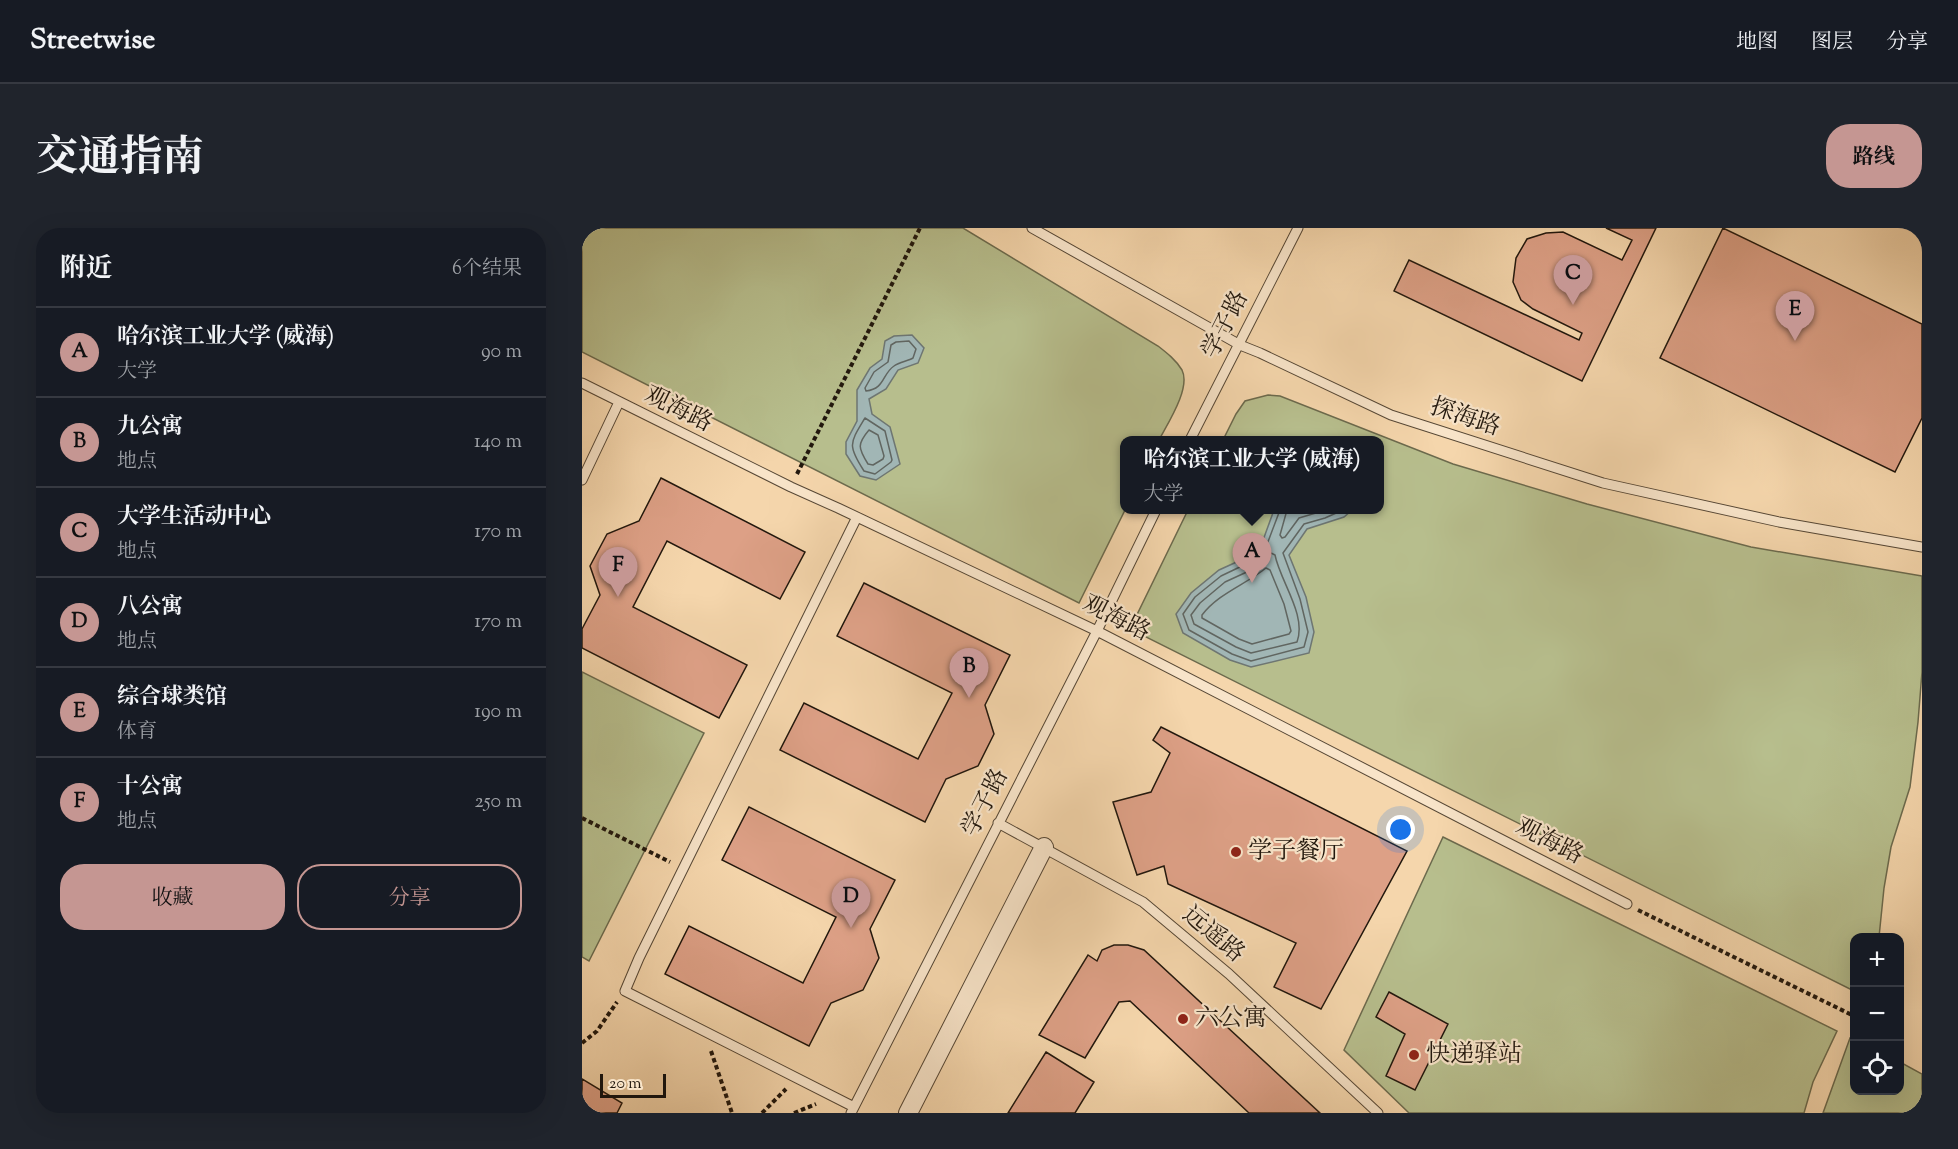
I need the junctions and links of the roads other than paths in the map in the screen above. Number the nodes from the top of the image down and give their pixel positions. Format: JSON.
{"nodes":[{"id":1,"x":1032,"y":228,"type":"edge"},
{"id":2,"x":1298,"y":228,"type":"edge"},
{"id":3,"x":1240,"y":345,"type":"junction"},
{"id":4,"x":582,"y":383,"type":"edge"},
{"id":5,"x":619,"y":402,"type":"junction"},
{"id":6,"x":1192,"y":436,"type":"edge"},
{"id":7,"x":582,"y":480,"type":"edge"},
{"id":8,"x":1154,"y":514,"type":"edge"},
{"id":9,"x":857,"y":517,"type":"junction"},
{"id":10,"x":1922,"y":547,"type":"edge"},
{"id":11,"x":1097,"y":630,"type":"junction"},
{"id":12,"x":998,"y":823,"type":"junction"},
{"id":13,"x":1044,"y":847,"type":"junction"},
{"id":14,"x":1627,"y":904,"type":"road end"},
{"id":15,"x":852,"y":1110,"type":"edge"},
{"id":16,"x":908,"y":1113,"type":"edge"},
{"id":17,"x":1378,"y":1113,"type":"edge"}],
"edges":[{"from":1,"to":3,"type":"lane","name":"探海路"},
{"from":2,"to":3,"type":"lane","name":"学子路"},
{"from":3,"to":6,"type":"lane","name":"学子路"},
{"from":3,"to":10,"type":"lane","name":"探海路"},
{"from":4,"to":5,"type":"lane","name":"观海路"},
{"from":5,"to":7,"type":"lane"},
{"from":5,"to":9,"type":"lane","name":"观海路"},
{"from":8,"to":11,"type":"lane","name":"学子路"},
{"from":9,"to":11,"type":"lane","name":"观海路"},
{"from":9,"to":15,"type":"lane"},
{"from":11,"to":12,"type":"lane","name":"学子路"},
{"from":11,"to":14,"type":"lane","name":"观海路"},
{"from":12,"to":13,"type":"lane","name":"远遥路"},
{"from":12,"to":15,"type":"lane","name":"学子路"},
{"from":13,"to":16,"type":"street"},
{"from":13,"to":17,"type":"lane","name":"远遥路"}]}
